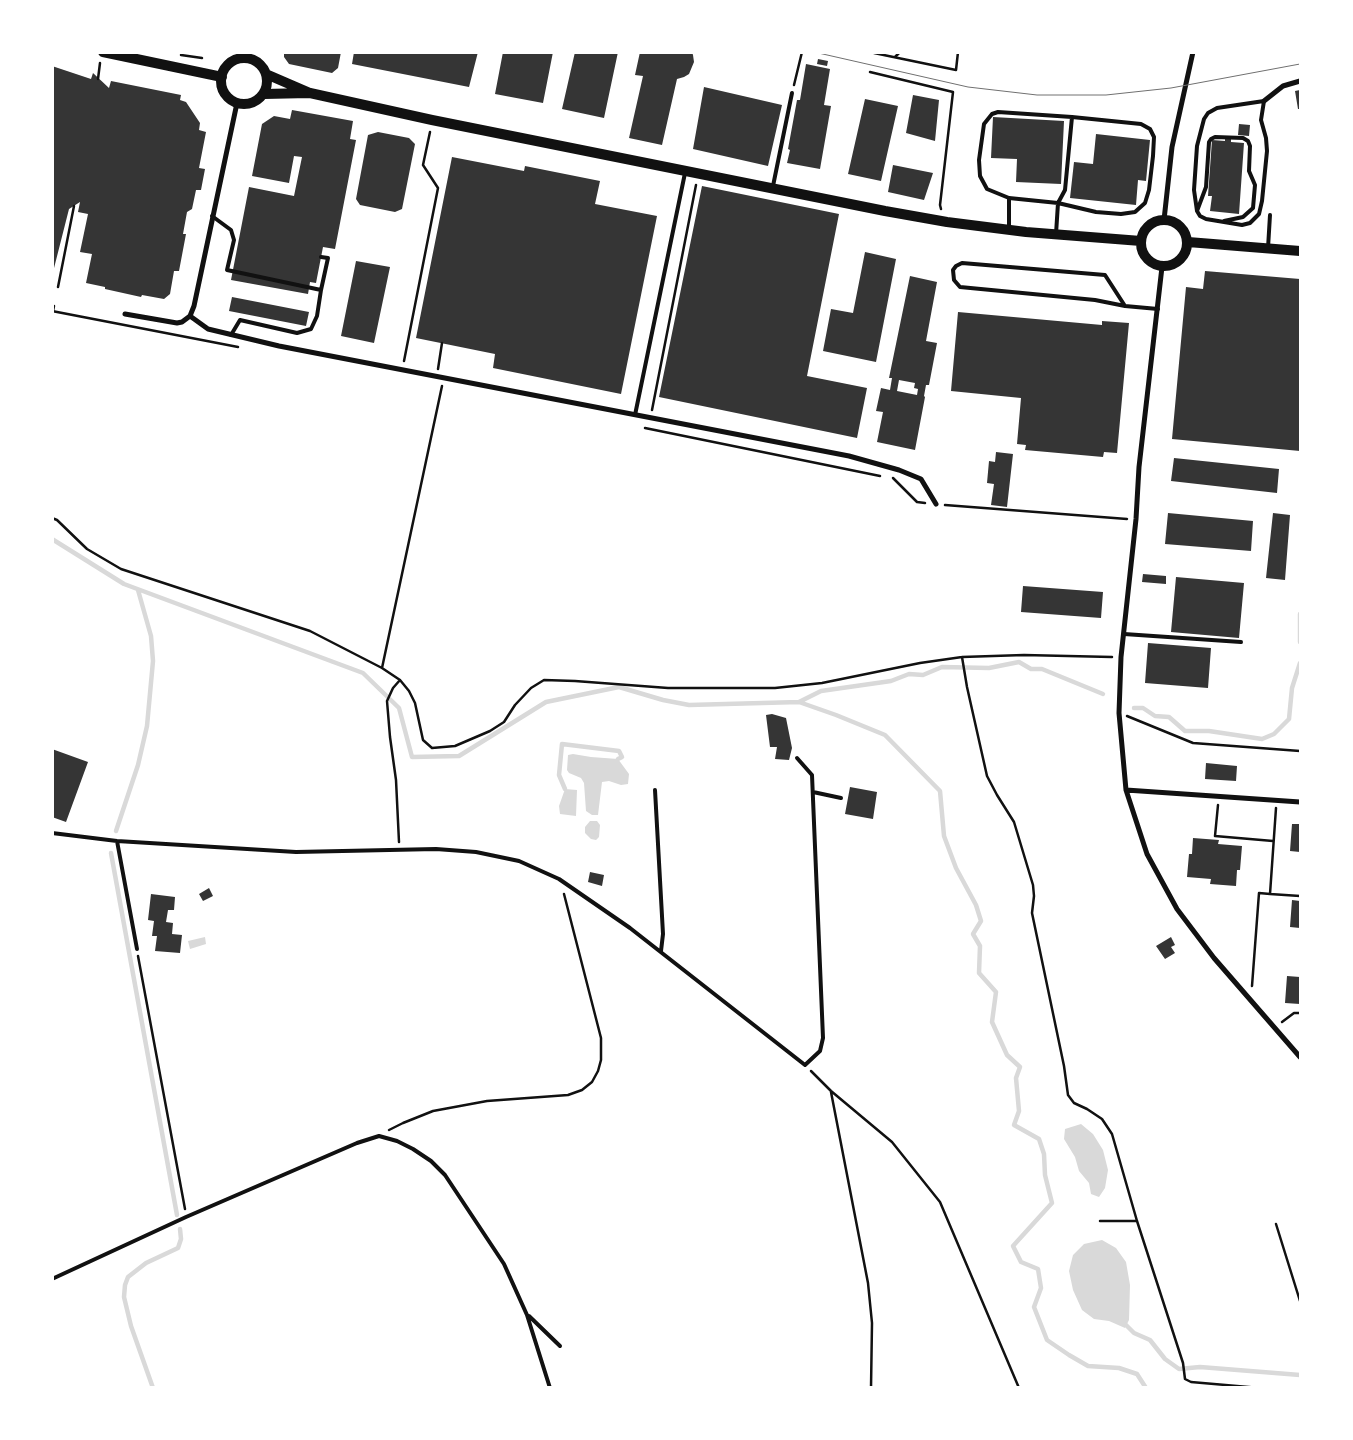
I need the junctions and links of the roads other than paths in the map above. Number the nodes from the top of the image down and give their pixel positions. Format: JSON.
{"nodes":[{"id":1,"x":1193,"y":52,"type":"edge"},
{"id":2,"x":248,"y":55,"type":"edge"},
{"id":3,"x":102,"y":58,"type":"edge"},
{"id":4,"x":266,"y":74,"type":"junction"},
{"id":5,"x":222,"y":77,"type":"junction"},
{"id":6,"x":1300,"y":81,"type":"edge"},
{"id":7,"x":310,"y":93,"type":"junction"},
{"id":8,"x":792,"y":93,"type":"road end"},
{"id":9,"x":264,"y":94,"type":"junction"},
{"id":10,"x":1264,"y":101,"type":"junction"},
{"id":11,"x":237,"y":103,"type":"junction"},
{"id":12,"x":1072,"y":116,"type":"junction"},
{"id":13,"x":685,"y":171,"type":"junction"},
{"id":14,"x":773,"y":189,"type":"junction"},
{"id":15,"x":1009,"y":198,"type":"junction"},
{"id":16,"x":1058,"y":203,"type":"junction"},
{"id":17,"x":1197,"y":212,"type":"junction"},
{"id":18,"x":1270,"y":215,"type":"dead end"},
{"id":19,"x":212,"y":216,"type":"junction"},
{"id":20,"x":1164,"y":220,"type":"junction"},
{"id":21,"x":1224,"y":222,"type":"junction"},
{"id":22,"x":1009,"y":230,"type":"junction"},
{"id":23,"x":1056,"y":234,"type":"junction"},
{"id":24,"x":1141,"y":241,"type":"junction"},
{"id":25,"x":1188,"y":242,"type":"junction"},
{"id":26,"x":1268,"y":248,"type":"junction"},
{"id":27,"x":1300,"y":251,"type":"edge"},
{"id":28,"x":321,"y":257,"type":"dead end"},
{"id":29,"x":1162,"y":267,"type":"junction"},
{"id":30,"x":320,"y":290,"type":"junction"},
{"id":31,"x":1126,"y":306,"type":"junction"},
{"id":32,"x":1158,"y":309,"type":"junction"},
{"id":33,"x":125,"y":314,"type":"dead end"},
{"id":34,"x":190,"y":316,"type":"junction"},
{"id":35,"x":231,"y":335,"type":"junction"},
{"id":36,"x":635,"y":416,"type":"junction"},
{"id":37,"x":936,"y":504,"type":"road end"},
{"id":38,"x":1124,"y":634,"type":"junction"},
{"id":39,"x":1241,"y":642,"type":"dead end"},
{"id":40,"x":797,"y":758,"type":"dead end"},
{"id":41,"x":655,"y":790,"type":"dead end"},
{"id":42,"x":1126,"y":790,"type":"junction"},
{"id":43,"x":813,"y":792,"type":"junction"},
{"id":44,"x":841,"y":798,"type":"dead end"},
{"id":45,"x":1300,"y":802,"type":"edge"},
{"id":46,"x":52,"y":833,"type":"edge"},
{"id":47,"x":117,"y":840,"type":"junction"},
{"id":48,"x":137,"y":948,"type":"road end"},
{"id":49,"x":661,"y":951,"type":"junction"},
{"id":50,"x":1300,"y":1058,"type":"edge"},
{"id":51,"x":52,"y":1279,"type":"edge"},
{"id":52,"x":528,"y":1314,"type":"junction"},
{"id":53,"x":560,"y":1346,"type":"dead end"},
{"id":54,"x":550,"y":1388,"type":"edge"}],
"edges":[{"from":1,"to":20,"type":"street"},
{"from":2,"to":4,"type":"main road"},
{"from":2,"to":5,"type":"main road"},
{"from":3,"to":5,"type":"main road"},
{"from":4,"to":7,"type":"main road"},
{"from":4,"to":9,"type":"main road"},
{"from":5,"to":11,"type":"main road"},
{"from":6,"to":10,"type":"street"},
{"from":7,"to":9,"type":"main road"},
{"from":7,"to":13,"type":"main road"},
{"from":8,"to":14,"type":"lane"},
{"from":9,"to":11,"type":"main road"},
{"from":10,"to":17,"type":"lane"},
{"from":10,"to":21,"type":"lane"},
{"from":11,"to":19,"type":"street"},
{"from":12,"to":15,"type":"lane"},
{"from":12,"to":16,"type":"lane"},
{"from":12,"to":16,"type":"lane"},
{"from":13,"to":14,"type":"main road"},
{"from":13,"to":36,"type":"lane"},
{"from":14,"to":22,"type":"main road"},
{"from":15,"to":16,"type":"lane"},
{"from":15,"to":22,"type":"lane"},
{"from":16,"to":23,"type":"lane"},
{"from":17,"to":21,"type":"lane"},
{"from":17,"to":21,"type":"lane"},
{"from":18,"to":26,"type":"lane"},
{"from":19,"to":30,"type":"lane"},
{"from":19,"to":34,"type":"street"},
{"from":20,"to":24,"type":"main road"},
{"from":20,"to":25,"type":"main road"},
{"from":22,"to":23,"type":"main road"},
{"from":23,"to":24,"type":"main road"},
{"from":24,"to":29,"type":"main road"},
{"from":25,"to":26,"type":"main road"},
{"from":25,"to":29,"type":"main road"},
{"from":26,"to":27,"type":"main road"},
{"from":28,"to":30,"type":"lane"},
{"from":29,"to":32,"type":"street"},
{"from":30,"to":35,"type":"lane"},
{"from":31,"to":31,"type":"lane"},
{"from":31,"to":32,"type":"lane"},
{"from":32,"to":38,"type":"street"},
{"from":33,"to":34,"type":"street"},
{"from":34,"to":35,"type":"street"},
{"from":35,"to":36,"type":"street"},
{"from":36,"to":37,"type":"street"},
{"from":38,"to":39,"type":"lane"},
{"from":38,"to":42,"type":"street"},
{"from":40,"to":43,"type":"lane"},
{"from":41,"to":49,"type":"lane"},
{"from":42,"to":45,"type":"street"},
{"from":42,"to":50,"type":"street"},
{"from":43,"to":44,"type":"lane"},
{"from":43,"to":49,"type":"lane"},
{"from":46,"to":47,"type":"lane"},
{"from":47,"to":48,"type":"lane"},
{"from":47,"to":49,"type":"lane"},
{"from":51,"to":52,"type":"lane"},
{"from":52,"to":53,"type":"lane"},
{"from":52,"to":54,"type":"lane"}]}
